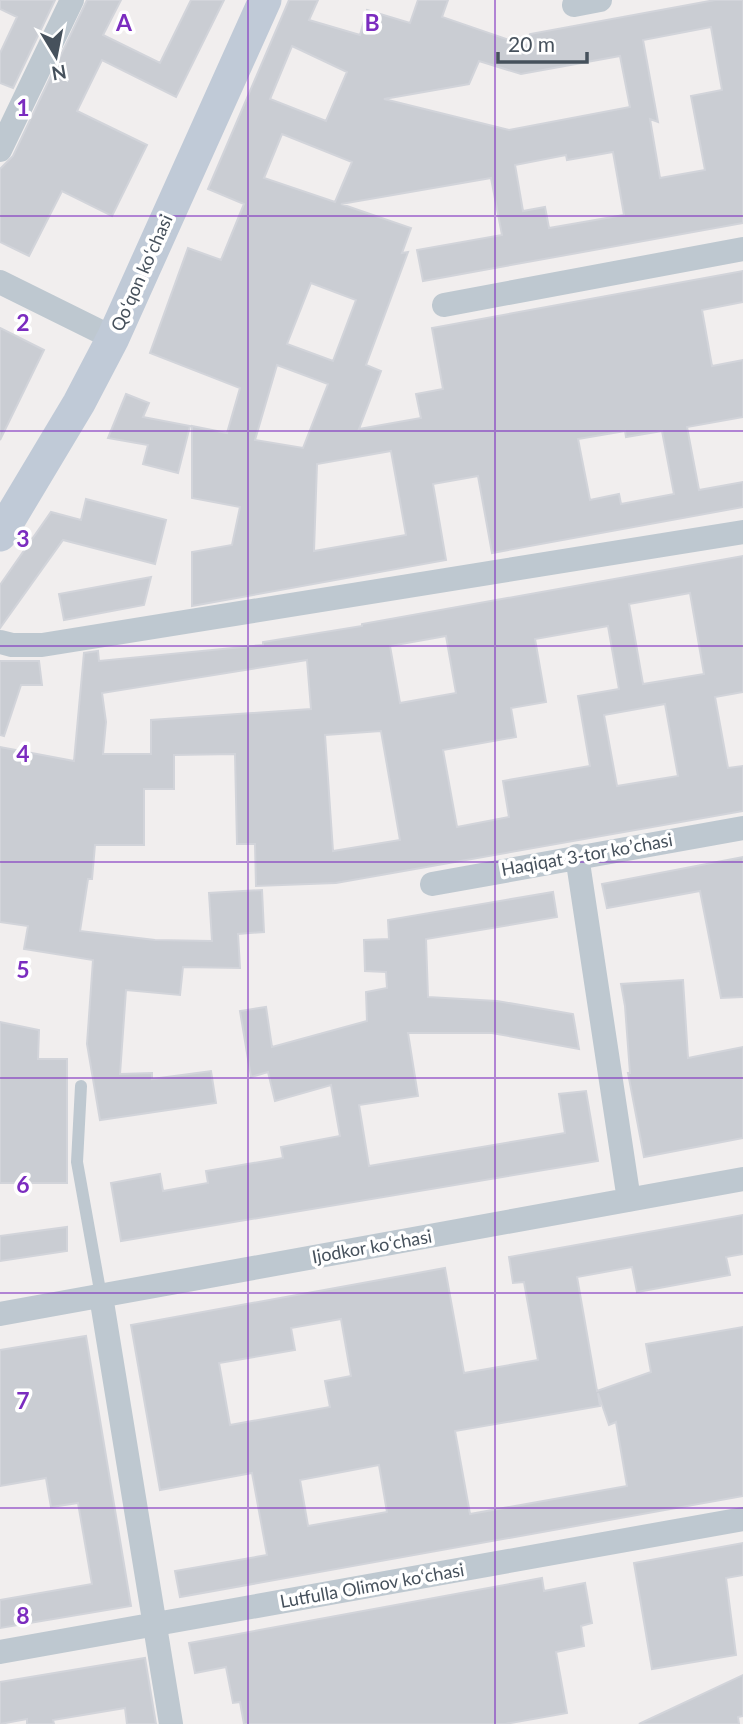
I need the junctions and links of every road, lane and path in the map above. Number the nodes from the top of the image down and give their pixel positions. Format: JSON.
{"nodes":[{"id":1,"x":72,"y":0,"type":"edge"},
{"id":2,"x":265,"y":0,"type":"edge"},
{"id":3,"x":600,"y":0,"type":"edge"},
{"id":4,"x":574,"y":5,"type":"dead end"},
{"id":5,"x":0,"y":150,"type":"edge"},
{"id":6,"x":743,"y":249,"type":"edge"},
{"id":7,"x":0,"y":282,"type":"edge"},
{"id":8,"x":444,"y":305,"type":"dead end"},
{"id":9,"x":113,"y":338,"type":"junction"},
{"id":10,"x":743,"y":532,"type":"edge"},
{"id":11,"x":0,"y":535,"type":"edge"},
{"id":12,"x":0,"y":642,"type":"edge"},
{"id":13,"x":743,"y":828,"type":"edge"},
{"id":14,"x":577,"y":856,"type":"junction"},
{"id":15,"x":432,"y":884,"type":"dead end"},
{"id":16,"x":80,"y":1086,"type":"dead end"},
{"id":17,"x":743,"y":1179,"type":"edge"},
{"id":18,"x":629,"y":1200,"type":"junction"},
{"id":19,"x":101,"y":1296,"type":"junction"},
{"id":20,"x":0,"y":1314,"type":"edge"},
{"id":21,"x":743,"y":1519,"type":"edge"},
{"id":22,"x":155,"y":1625,"type":"junction"},
{"id":23,"x":0,"y":1652,"type":"edge"},
{"id":24,"x":171,"y":1724,"type":"edge"}],
"edges":[{"from":1,"to":5,"type":"street"},
{"from":2,"to":9,"type":"main road","name":"Qoʻqon koʻchasi"},
{"from":3,"to":4,"type":"street"},
{"from":6,"to":8,"type":"street"},
{"from":7,"to":9,"type":"street"},
{"from":9,"to":11,"type":"main road","name":"Qoʻqon koʻchasi"},
{"from":10,"to":12,"type":"street"},
{"from":13,"to":14,"type":"street","name":"Haqiqat 3-tor koʼchasi"},
{"from":14,"to":15,"type":"street","name":"Haqiqat 3-tor koʼchasi"},
{"from":14,"to":18,"type":"street"},
{"from":16,"to":19,"type":"lane"},
{"from":17,"to":18,"type":"street","name":"Ijodkor koʻchasi"},
{"from":18,"to":19,"type":"street","name":"Ijodkor koʻchasi"},
{"from":19,"to":20,"type":"street","name":"Ijodkor koʻchasi"},
{"from":19,"to":22,"type":"street"},
{"from":21,"to":22,"type":"street","name":"Lutfulla Olimov koʻchasi"},
{"from":22,"to":23,"type":"street","name":"Lutfulla Olimov koʻchasi"},
{"from":22,"to":24,"type":"street"}]}
